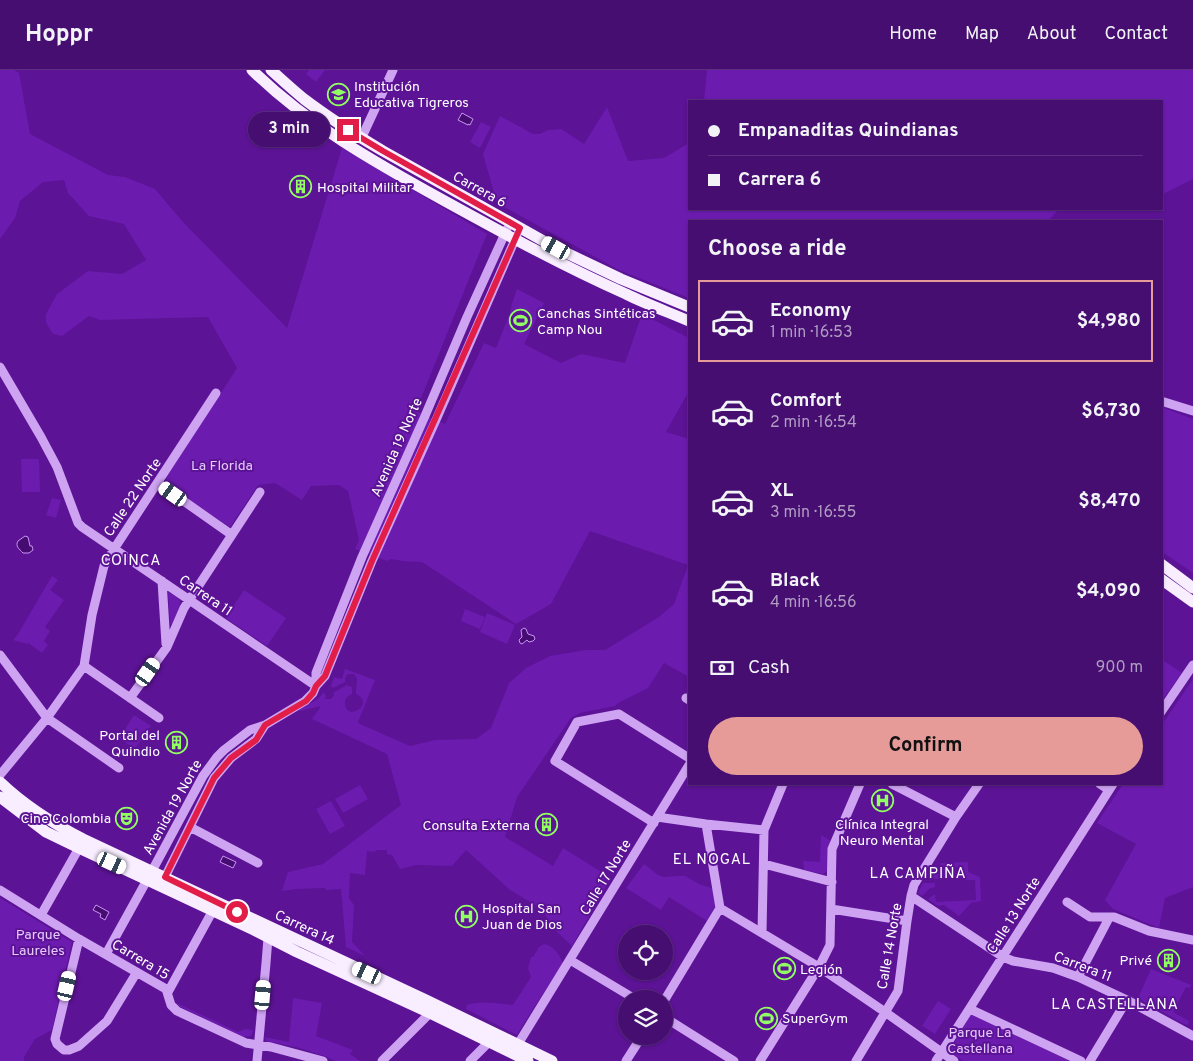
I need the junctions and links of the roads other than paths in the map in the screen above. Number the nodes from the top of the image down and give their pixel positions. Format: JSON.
{"nodes":[{"id":1,"x":252,"y":70,"type":"edge"},
{"id":2,"x":271,"y":70,"type":"edge"},
{"id":3,"x":393,"y":70,"type":"edge"},
{"id":4,"x":289,"y":86,"type":"junction"},
{"id":5,"x":281,"y":96,"type":"junction"},
{"id":6,"x":361,"y":138,"type":"junction"},
{"id":7,"x":515,"y":226,"type":"junction"},
{"id":8,"x":510,"y":237,"type":"junction"},
{"id":9,"x":688,"y":307,"type":"edge"},
{"id":10,"x":688,"y":321,"type":"edge"},
{"id":11,"x":0,"y":367,"type":"edge"},
{"id":12,"x":216,"y":393,"type":"dead end"},
{"id":13,"x":1163,"y":402,"type":"edge"},
{"id":14,"x":1193,"y":412,"type":"edge"},
{"id":15,"x":158,"y":483,"type":"junction"},
{"id":16,"x":260,"y":492,"type":"dead end"},
{"id":17,"x":232,"y":535,"type":"junction"},
{"id":18,"x":114,"y":549,"type":"junction"},
{"id":19,"x":1163,"y":566,"type":"edge"},
{"id":20,"x":1163,"y":580,"type":"edge"},
{"id":21,"x":162,"y":581,"type":"junction"},
{"id":22,"x":1193,"y":588,"type":"edge"},
{"id":23,"x":190,"y":600,"type":"junction"},
{"id":24,"x":1192,"y":602,"type":"edge"},
{"id":25,"x":166,"y":647,"type":"junction"},
{"id":26,"x":0,"y":655,"type":"edge"},
{"id":27,"x":84,"y":666,"type":"junction"},
{"id":28,"x":1193,"y":666,"type":"edge"},
{"id":29,"x":316,"y":686,"type":"junction"},
{"id":30,"x":130,"y":698,"type":"junction"},
{"id":31,"x":1163,"y":709,"type":"edge"},
{"id":32,"x":47,"y":718,"type":"junction"},
{"id":33,"x":159,"y":718,"type":"dead end"},
{"id":34,"x":265,"y":725,"type":"junction"},
{"id":35,"x":688,"y":757,"type":"edge"},
{"id":36,"x":119,"y":768,"type":"dead end"},
{"id":37,"x":688,"y":768,"type":"edge"},
{"id":38,"x":0,"y":775,"type":"edge"},
{"id":39,"x":0,"y":782,"type":"edge"},
{"id":40,"x":783,"y":785,"type":"edge"},
{"id":41,"x":860,"y":785,"type":"edge"},
{"id":42,"x":894,"y":785,"type":"edge"},
{"id":43,"x":978,"y":785,"type":"edge"},
{"id":44,"x":1111,"y":787,"type":"edge"},
{"id":45,"x":0,"y":797,"type":"edge"},
{"id":46,"x":956,"y":816,"type":"junction"},
{"id":47,"x":655,"y":820,"type":"junction"},
{"id":48,"x":706,"y":824,"type":"junction"},
{"id":49,"x":190,"y":827,"type":"junction"},
{"id":50,"x":764,"y":830,"type":"junction"},
{"id":51,"x":79,"y":848,"type":"junction"},
{"id":52,"x":258,"y":862,"type":"dead end"},
{"id":53,"x":764,"y":864,"type":"junction"},
{"id":54,"x":150,"y":876,"type":"junction"},
{"id":55,"x":165,"y":877,"type":"junction"},
{"id":56,"x":832,"y":882,"type":"junction"},
{"id":57,"x":0,"y":890,"type":"edge"},
{"id":58,"x":911,"y":896,"type":"junction"},
{"id":59,"x":1067,"y":902,"type":"dead end"},
{"id":60,"x":720,"y":908,"type":"junction"},
{"id":61,"x":831,"y":909,"type":"junction"},
{"id":62,"x":212,"y":912,"type":"junction"},
{"id":63,"x":41,"y":915,"type":"junction"},
{"id":64,"x":1109,"y":918,"type":"junction"},
{"id":65,"x":907,"y":921,"type":"junction"},
{"id":66,"x":270,"y":933,"type":"junction"},
{"id":67,"x":762,"y":933,"type":"junction"},
{"id":68,"x":79,"y":939,"type":"junction"},
{"id":69,"x":1193,"y":940,"type":"edge"},
{"id":70,"x":106,"y":954,"type":"junction"},
{"id":71,"x":1003,"y":957,"type":"junction"},
{"id":72,"x":570,"y":960,"type":"junction"},
{"id":73,"x":819,"y":967,"type":"junction"},
{"id":74,"x":137,"y":972,"type":"junction"},
{"id":75,"x":1078,"y":977,"type":"junction"},
{"id":76,"x":620,"y":990,"type":"edge"},
{"id":77,"x":670,"y":990,"type":"edge"},
{"id":78,"x":168,"y":992,"type":"junction"},
{"id":79,"x":1127,"y":1000,"type":"junction"},
{"id":80,"x":970,"y":1009,"type":"junction"},
{"id":81,"x":885,"y":1012,"type":"junction"},
{"id":82,"x":430,"y":1013,"type":"junction"},
{"id":83,"x":673,"y":1022,"type":"edge"},
{"id":84,"x":1193,"y":1036,"type":"edge"},
{"id":85,"x":489,"y":1042,"type":"junction"},
{"id":86,"x":258,"y":1045,"type":"junction"},
{"id":87,"x":636,"y":1045,"type":"edge"},
{"id":88,"x":515,"y":1049,"type":"junction"},
{"id":89,"x":941,"y":1052,"type":"junction"},
{"id":90,"x":257,"y":1061,"type":"edge"},
{"id":91,"x":323,"y":1061,"type":"edge"},
{"id":92,"x":382,"y":1061,"type":"edge"},
{"id":93,"x":470,"y":1061,"type":"edge"},
{"id":94,"x":528,"y":1061,"type":"edge"},
{"id":95,"x":552,"y":1061,"type":"edge"},
{"id":96,"x":626,"y":1061,"type":"edge"},
{"id":97,"x":734,"y":1061,"type":"edge"},
{"id":98,"x":760,"y":1061,"type":"edge"},
{"id":99,"x":856,"y":1061,"type":"edge"},
{"id":100,"x":936,"y":1061,"type":"edge"},
{"id":101,"x":954,"y":1061,"type":"edge"},
{"id":102,"x":1081,"y":1061,"type":"edge"},
{"id":103,"x":1090,"y":1061,"type":"edge"}],
"edges":[{"from":1,"to":5,"type":"main road"},
{"from":2,"to":4,"type":"main road","name":"Carrera 6"},
{"from":3,"to":6,"type":"street"},
{"from":4,"to":5,"type":"street"},
{"from":4,"to":6,"type":"main road","name":"Carrera 6"},
{"from":5,"to":8,"type":"main road"},
{"from":6,"to":7,"type":"main road","name":"Carrera 6"},
{"from":7,"to":8,"type":"street","name":"Avenida 19 Norte"},
{"from":7,"to":9,"type":"main road","name":"Carrera 6"},
{"from":8,"to":10,"type":"main road"},
{"from":8,"to":29,"type":"street","name":"Avenida 19 Norte"},
{"from":8,"to":29,"type":"street","name":"Avenida 19 Norte"},
{"from":11,"to":18,"type":"street","name":"Carrera 11"},
{"from":12,"to":15,"type":"street","name":"Calle 22 Norte"},
{"from":13,"to":14,"type":"street"},
{"from":15,"to":17,"type":"street"},
{"from":15,"to":18,"type":"street","name":"Calle 22 Norte"},
{"from":16,"to":17,"type":"street"},
{"from":17,"to":23,"type":"street"},
{"from":18,"to":21,"type":"street","name":"Carrera 11"},
{"from":18,"to":27,"type":"street","name":"Calle 22 Norte"},
{"from":19,"to":22,"type":"main road"},
{"from":20,"to":24,"type":"main road"},
{"from":21,"to":23,"type":"street","name":"Carrera 11"},
{"from":21,"to":25,"type":"street"},
{"from":23,"to":25,"type":"street"},
{"from":23,"to":29,"type":"street","name":"Carrera 11"},
{"from":25,"to":30,"type":"street"},
{"from":26,"to":32,"type":"street"},
{"from":27,"to":30,"type":"street"},
{"from":27,"to":32,"type":"street","name":"Calle 22 Norte"},
{"from":28,"to":31,"type":"street"},
{"from":29,"to":34,"type":"street","name":"Avenida 19 Norte"},
{"from":30,"to":33,"type":"street"},
{"from":32,"to":36,"type":"street"},
{"from":32,"to":38,"type":"street","name":"Calle 22 Norte"},
{"from":34,"to":49,"type":"street","name":"Avenida 19 Norte"},
{"from":34,"to":54,"type":"street","name":"Avenida 19 Norte"},
{"from":35,"to":47,"type":"street"},
{"from":37,"to":47,"type":"street","name":"Calle 17 Norte"},
{"from":39,"to":54,"type":"main road","name":"Carrera 14"},
{"from":40,"to":50,"type":"street"},
{"from":41,"to":56,"type":"street"},
{"from":42,"to":46,"type":"street"},
{"from":43,"to":46,"type":"street","name":"Calle 14 Norte"},
{"from":44,"to":71,"type":"street","name":"Calle 13 Norte"},
{"from":45,"to":51,"type":"main road","name":"Carrera 14"},
{"from":46,"to":58,"type":"street","name":"Calle 14 Norte"},
{"from":47,"to":48,"type":"street"},
{"from":47,"to":72,"type":"street","name":"Calle 17 Norte"},
{"from":48,"to":50,"type":"street"},
{"from":48,"to":60,"type":"street"},
{"from":49,"to":52,"type":"street"},
{"from":49,"to":55,"type":"street","name":"Avenida 19 Norte"},
{"from":50,"to":53,"type":"street"},
{"from":51,"to":54,"type":"main road","name":"Carrera 14"},
{"from":51,"to":63,"type":"street"},
{"from":53,"to":56,"type":"street"},
{"from":53,"to":67,"type":"street"},
{"from":54,"to":55,"type":"main road","name":"Carrera 14"},
{"from":54,"to":62,"type":"main road","name":"Carrera 14"},
{"from":54,"to":70,"type":"street","name":"Avenida 19 Norte"},
{"from":55,"to":66,"type":"main road","name":"Carrera 14"},
{"from":56,"to":61,"type":"street"},
{"from":57,"to":63,"type":"street","name":"Carrera 15"},
{"from":58,"to":65,"type":"street","name":"Calle 14 Norte"},
{"from":58,"to":71,"type":"street","name":"Carrera 11"},
{"from":59,"to":64,"type":"street"},
{"from":60,"to":67,"type":"street"},
{"from":60,"to":77,"type":"street"},
{"from":61,"to":65,"type":"street"},
{"from":61,"to":73,"type":"street"},
{"from":62,"to":66,"type":"main road","name":"Carrera 14"},
{"from":62,"to":78,"type":"street"},
{"from":63,"to":68,"type":"street","name":"Carrera 15"},
{"from":64,"to":69,"type":"street"},
{"from":64,"to":75,"type":"street"},
{"from":65,"to":81,"type":"street","name":"Calle 14 Norte"},
{"from":66,"to":82,"type":"main road","name":"Carrera 14"},
{"from":66,"to":86,"type":"street"},
{"from":66,"to":88,"type":"main road","name":"Carrera 14"},
{"from":67,"to":73,"type":"street"},
{"from":68,"to":70,"type":"street","name":"Carrera 15"},
{"from":68,"to":74,"type":"street"},
{"from":70,"to":74,"type":"street","name":"Carrera 15"},
{"from":71,"to":75,"type":"street","name":"Carrera 11"},
{"from":71,"to":80,"type":"street","name":"Calle 13 Norte"},
{"from":72,"to":76,"type":"street"},
{"from":72,"to":88,"type":"street","name":"Calle 17 Norte"},
{"from":73,"to":81,"type":"street"},
{"from":73,"to":98,"type":"street"},
{"from":74,"to":78,"type":"street","name":"Carrera 15"},
{"from":75,"to":79,"type":"street","name":"Carrera 11"},
{"from":78,"to":86,"type":"street","name":"Carrera 15"},
{"from":79,"to":84,"type":"street","name":"Carrera 11"},
{"from":79,"to":103,"type":"street"},
{"from":80,"to":89,"type":"street","name":"Calle 13 Norte"},
{"from":80,"to":102,"type":"street"},
{"from":81,"to":89,"type":"street"},
{"from":81,"to":99,"type":"street","name":"Calle 14 Norte"},
{"from":82,"to":85,"type":"main road","name":"Carrera 14"},
{"from":82,"to":92,"type":"street"},
{"from":83,"to":97,"type":"street"},
{"from":85,"to":88,"type":"main road","name":"Carrera 14"},
{"from":85,"to":93,"type":"street"},
{"from":86,"to":90,"type":"street"},
{"from":86,"to":91,"type":"street","name":"Carrera 15"},
{"from":87,"to":96,"type":"street"},
{"from":88,"to":94,"type":"main road","name":"Carrera 14"},
{"from":88,"to":95,"type":"main road","name":"Carrera 14"},
{"from":89,"to":100,"type":"street","name":"Calle 13 Norte"},
{"from":89,"to":101,"type":"street"}]}
